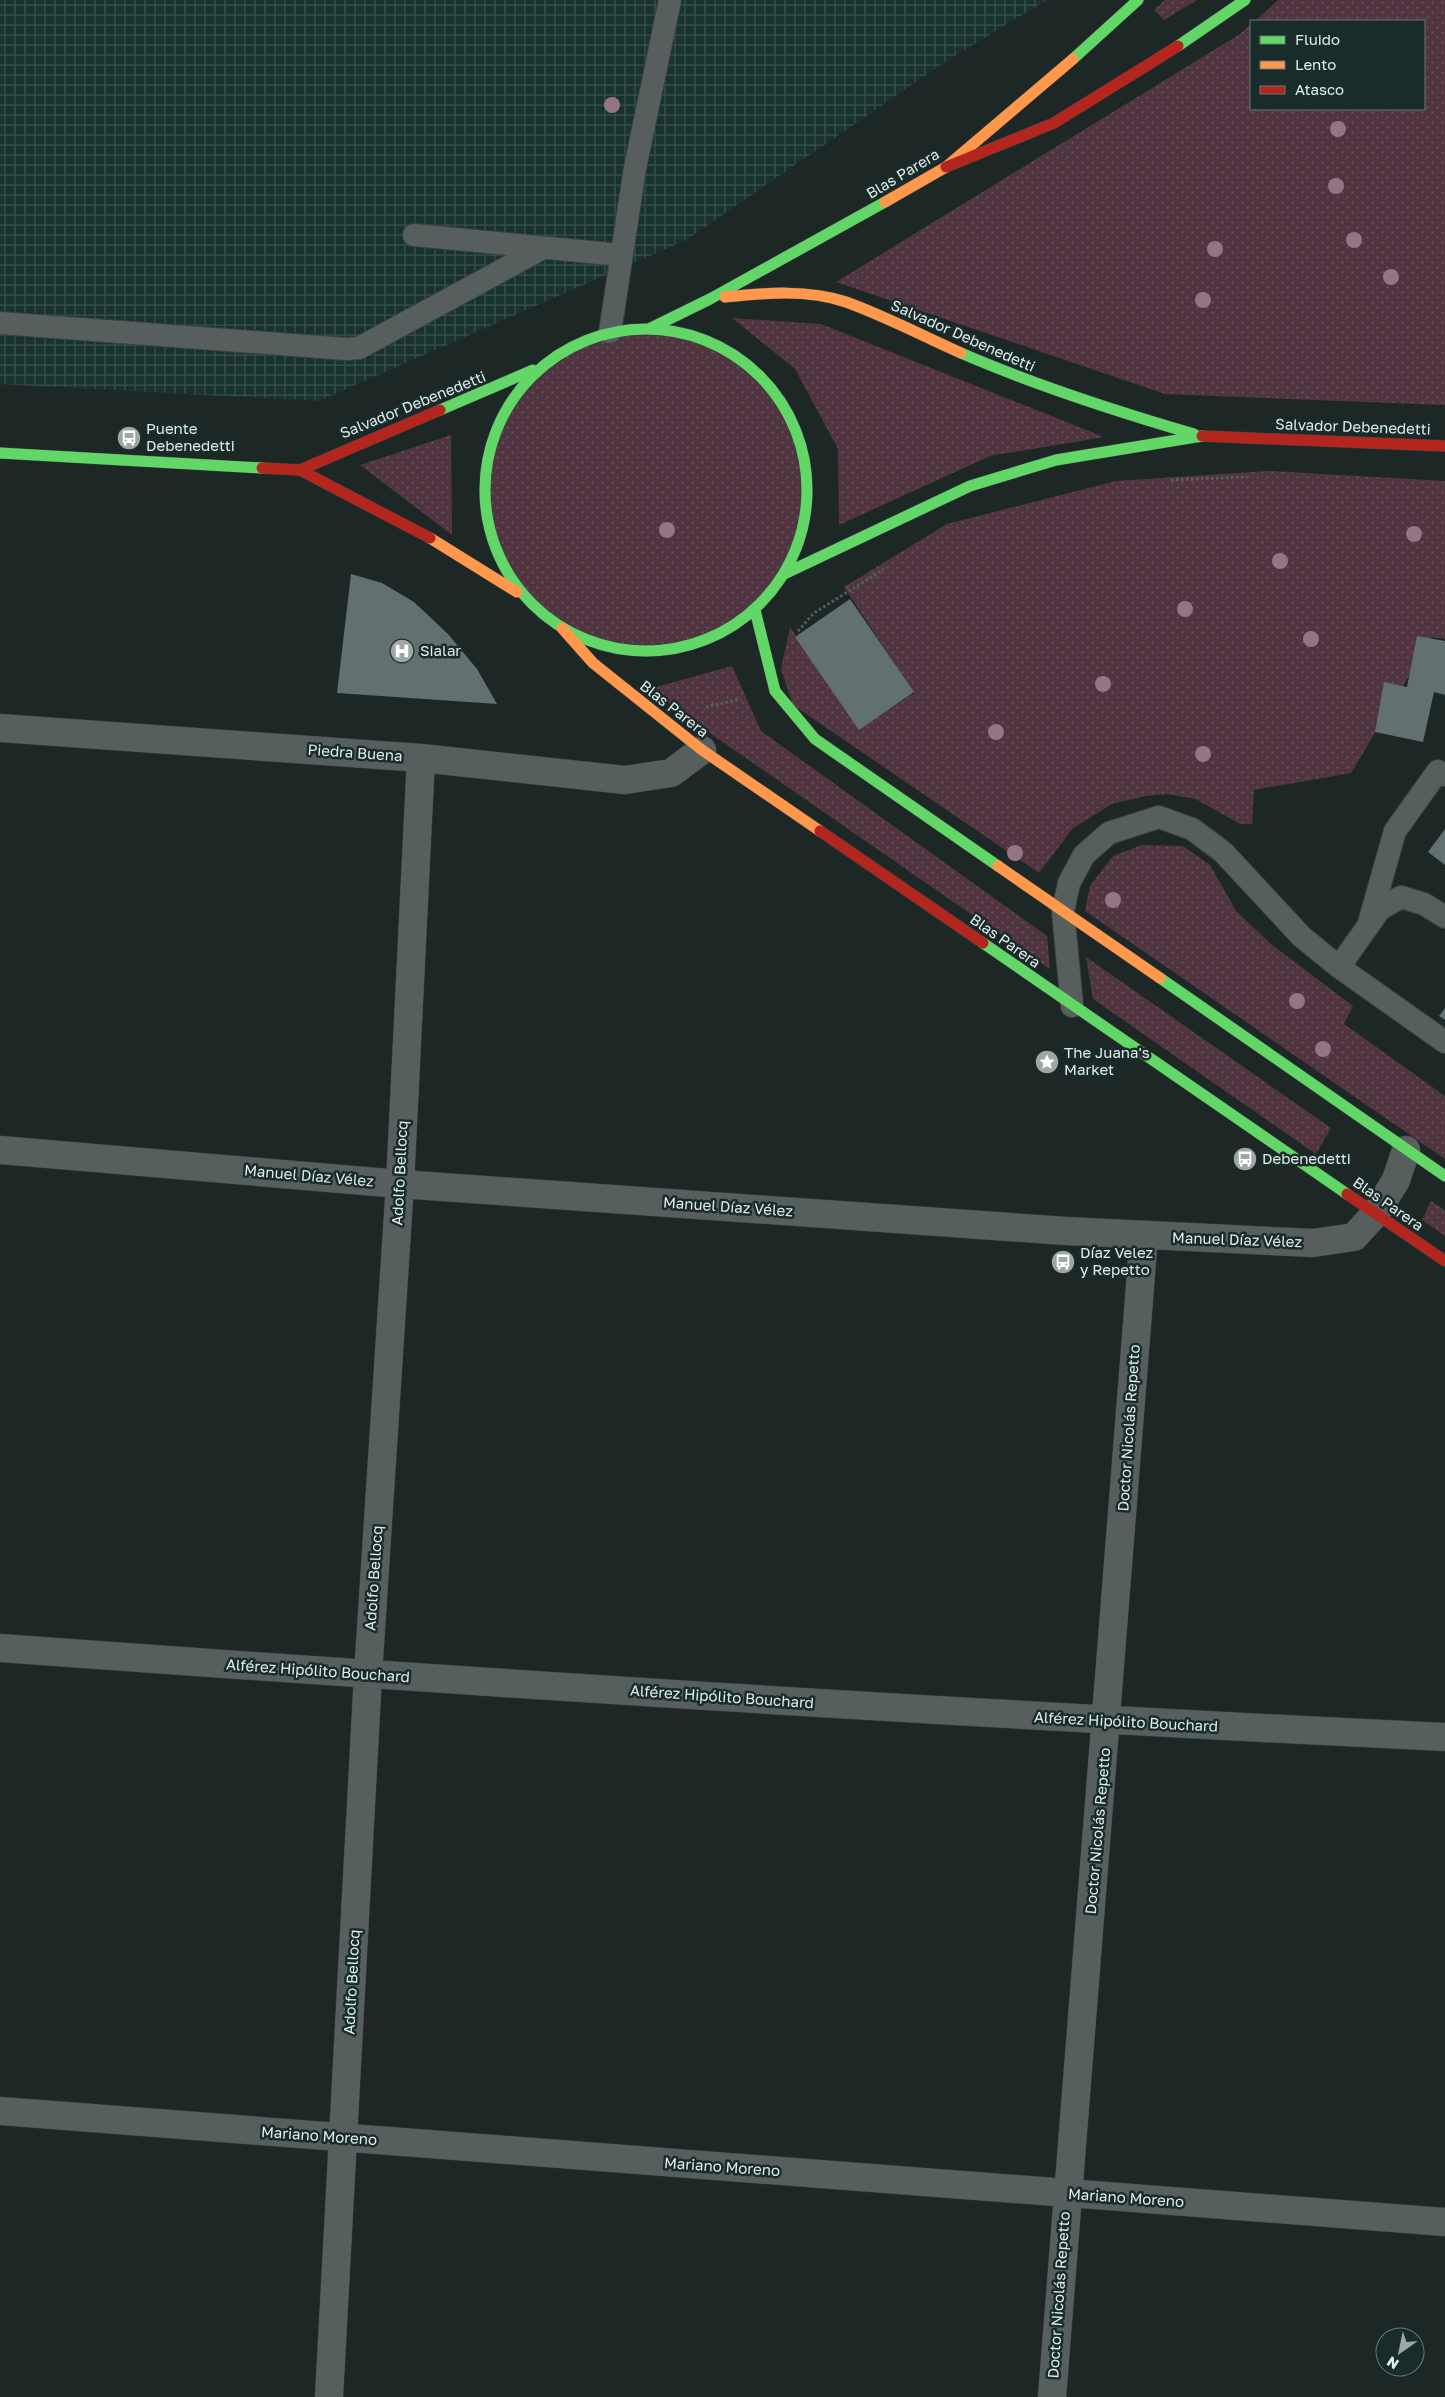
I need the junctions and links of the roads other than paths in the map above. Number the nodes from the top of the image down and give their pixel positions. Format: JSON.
{"nodes":[{"id":1,"x":670,"y":0,"type":"edge"},
{"id":2,"x":1138,"y":0,"type":"edge"},
{"id":3,"x":1244,"y":0,"type":"edge"},
{"id":4,"x":946,"y":167,"type":"junction"},
{"id":5,"x":414,"y":235,"type":"dead end"},
{"id":6,"x":541,"y":249,"type":"junction"},
{"id":7,"x":621,"y":255,"type":"junction"},
{"id":8,"x":710,"y":299,"type":"junction"},
{"id":9,"x":0,"y":323,"type":"edge"},
{"id":10,"x":651,"y":328,"type":"junction"},
{"id":11,"x":610,"y":332,"type":"junction"},
{"id":12,"x":538,"y":368,"type":"junction"},
{"id":13,"x":1200,"y":436,"type":"junction"},
{"id":14,"x":1445,"y":446,"type":"edge"},
{"id":15,"x":0,"y":453,"type":"edge"},
{"id":16,"x":300,"y":470,"type":"junction"},
{"id":17,"x":784,"y":574,"type":"junction"},
{"id":18,"x":524,"y":597,"type":"junction"},
{"id":19,"x":754,"y":610,"type":"junction"},
{"id":20,"x":562,"y":628,"type":"junction"},
{"id":21,"x":0,"y":728,"type":"edge"},
{"id":22,"x":702,"y":750,"type":"junction"},
{"id":23,"x":421,"y":758,"type":"junction"},
{"id":24,"x":1445,"y":775,"type":"edge"},
{"id":25,"x":1063,"y":911,"type":"junction"},
{"id":26,"x":1445,"y":917,"type":"edge"},
{"id":27,"x":1369,"y":923,"type":"junction"},
{"id":28,"x":1339,"y":967,"type":"junction"},
{"id":29,"x":1072,"y":1006,"type":"junction"},
{"id":30,"x":1445,"y":1042,"type":"edge"},
{"id":31,"x":0,"y":1150,"type":"edge"},
{"id":32,"x":1406,"y":1150,"type":"junction"},
{"id":33,"x":1445,"y":1176,"type":"edge"},
{"id":34,"x":400,"y":1184,"type":"junction"},
{"id":35,"x":1376,"y":1213,"type":"junction"},
{"id":36,"x":1144,"y":1236,"type":"junction"},
{"id":37,"x":1445,"y":1261,"type":"edge"},
{"id":38,"x":0,"y":1648,"type":"edge"},
{"id":39,"x":368,"y":1675,"type":"junction"},
{"id":40,"x":1107,"y":1721,"type":"junction"},
{"id":41,"x":1445,"y":1737,"type":"edge"},
{"id":42,"x":0,"y":2111,"type":"edge"},
{"id":43,"x":344,"y":2138,"type":"junction"},
{"id":44,"x":1066,"y":2193,"type":"junction"},
{"id":45,"x":1445,"y":2222,"type":"edge"},
{"id":46,"x":329,"y":2397,"type":"edge"},
{"id":47,"x":1052,"y":2397,"type":"edge"}],
"edges":[{"from":1,"to":7,"type":"lane"},
{"from":2,"to":4,"type":"main road","name":"Blas Parera"},
{"from":3,"to":4,"type":"main road"},
{"from":4,"to":8,"type":"main road","name":"Blas Parera"},
{"from":5,"to":6,"type":"lane"},
{"from":6,"to":7,"type":"lane"},
{"from":6,"to":9,"type":"lane"},
{"from":7,"to":11,"type":"lane"},
{"from":8,"to":10,"type":"main road","name":"Blas Parera"},
{"from":8,"to":13,"type":"main road","name":"Salvador Debenedetti"},
{"from":10,"to":11,"type":"main road"},
{"from":10,"to":17,"type":"main road"},
{"from":11,"to":12,"type":"main road"},
{"from":12,"to":16,"type":"main road","name":"Salvador Debenedetti"},
{"from":12,"to":18,"type":"main road"},
{"from":13,"to":14,"type":"main road","name":"Salvador Debenedetti"},
{"from":13,"to":17,"type":"main road","name":"Salvador Debenedetti"},
{"from":15,"to":16,"type":"main road","name":"Salvador Debenedetti"},
{"from":16,"to":18,"type":"main road","name":"Salvador Debenedetti"},
{"from":17,"to":19,"type":"main road"},
{"from":18,"to":20,"type":"main road"},
{"from":19,"to":20,"type":"main road"},
{"from":19,"to":25,"type":"main road"},
{"from":20,"to":22,"type":"main road","name":"Blas Parera"},
{"from":21,"to":23,"type":"street","name":"Piedra Buena"},
{"from":22,"to":23,"type":"street","name":"Piedra Buena"},
{"from":22,"to":29,"type":"main road","name":"Blas Parera"},
{"from":23,"to":34,"type":"street","name":"Adolfo Bellocq"},
{"from":24,"to":27,"type":"lane"},
{"from":25,"to":28,"type":"lane"},
{"from":25,"to":29,"type":"lane"},
{"from":25,"to":32,"type":"main road"},
{"from":26,"to":27,"type":"lane"},
{"from":27,"to":28,"type":"lane"},
{"from":28,"to":30,"type":"lane"},
{"from":29,"to":35,"type":"main road","name":"Blas Parera"},
{"from":31,"to":34,"type":"street","name":"Manuel Díaz Vélez"},
{"from":32,"to":33,"type":"main road"},
{"from":32,"to":35,"type":"street","name":"Manuel Díaz Vélez"},
{"from":34,"to":36,"type":"street","name":"Manuel Díaz Vélez"},
{"from":34,"to":39,"type":"street","name":"Adolfo Bellocq"},
{"from":35,"to":36,"type":"street","name":"Manuel Díaz Vélez"},
{"from":35,"to":37,"type":"main road","name":"Blas Parera"},
{"from":36,"to":40,"type":"street","name":"Doctor Nicolás Repetto"},
{"from":38,"to":39,"type":"street","name":"Alférez Hipólito Bouchard"},
{"from":39,"to":40,"type":"street","name":"Alférez Hipólito Bouchard"},
{"from":39,"to":43,"type":"street","name":"Adolfo Bellocq"},
{"from":40,"to":41,"type":"street","name":"Alférez Hipólito Bouchard"},
{"from":40,"to":44,"type":"street","name":"Doctor Nicolás Repetto"},
{"from":42,"to":43,"type":"street","name":"Mariano Moreno"},
{"from":43,"to":44,"type":"street","name":"Mariano Moreno"},
{"from":43,"to":46,"type":"street","name":"Adolfo Bellocq"},
{"from":44,"to":45,"type":"street","name":"Mariano Moreno"},
{"from":44,"to":47,"type":"street","name":"Doctor Nicolás Repetto"}]}
